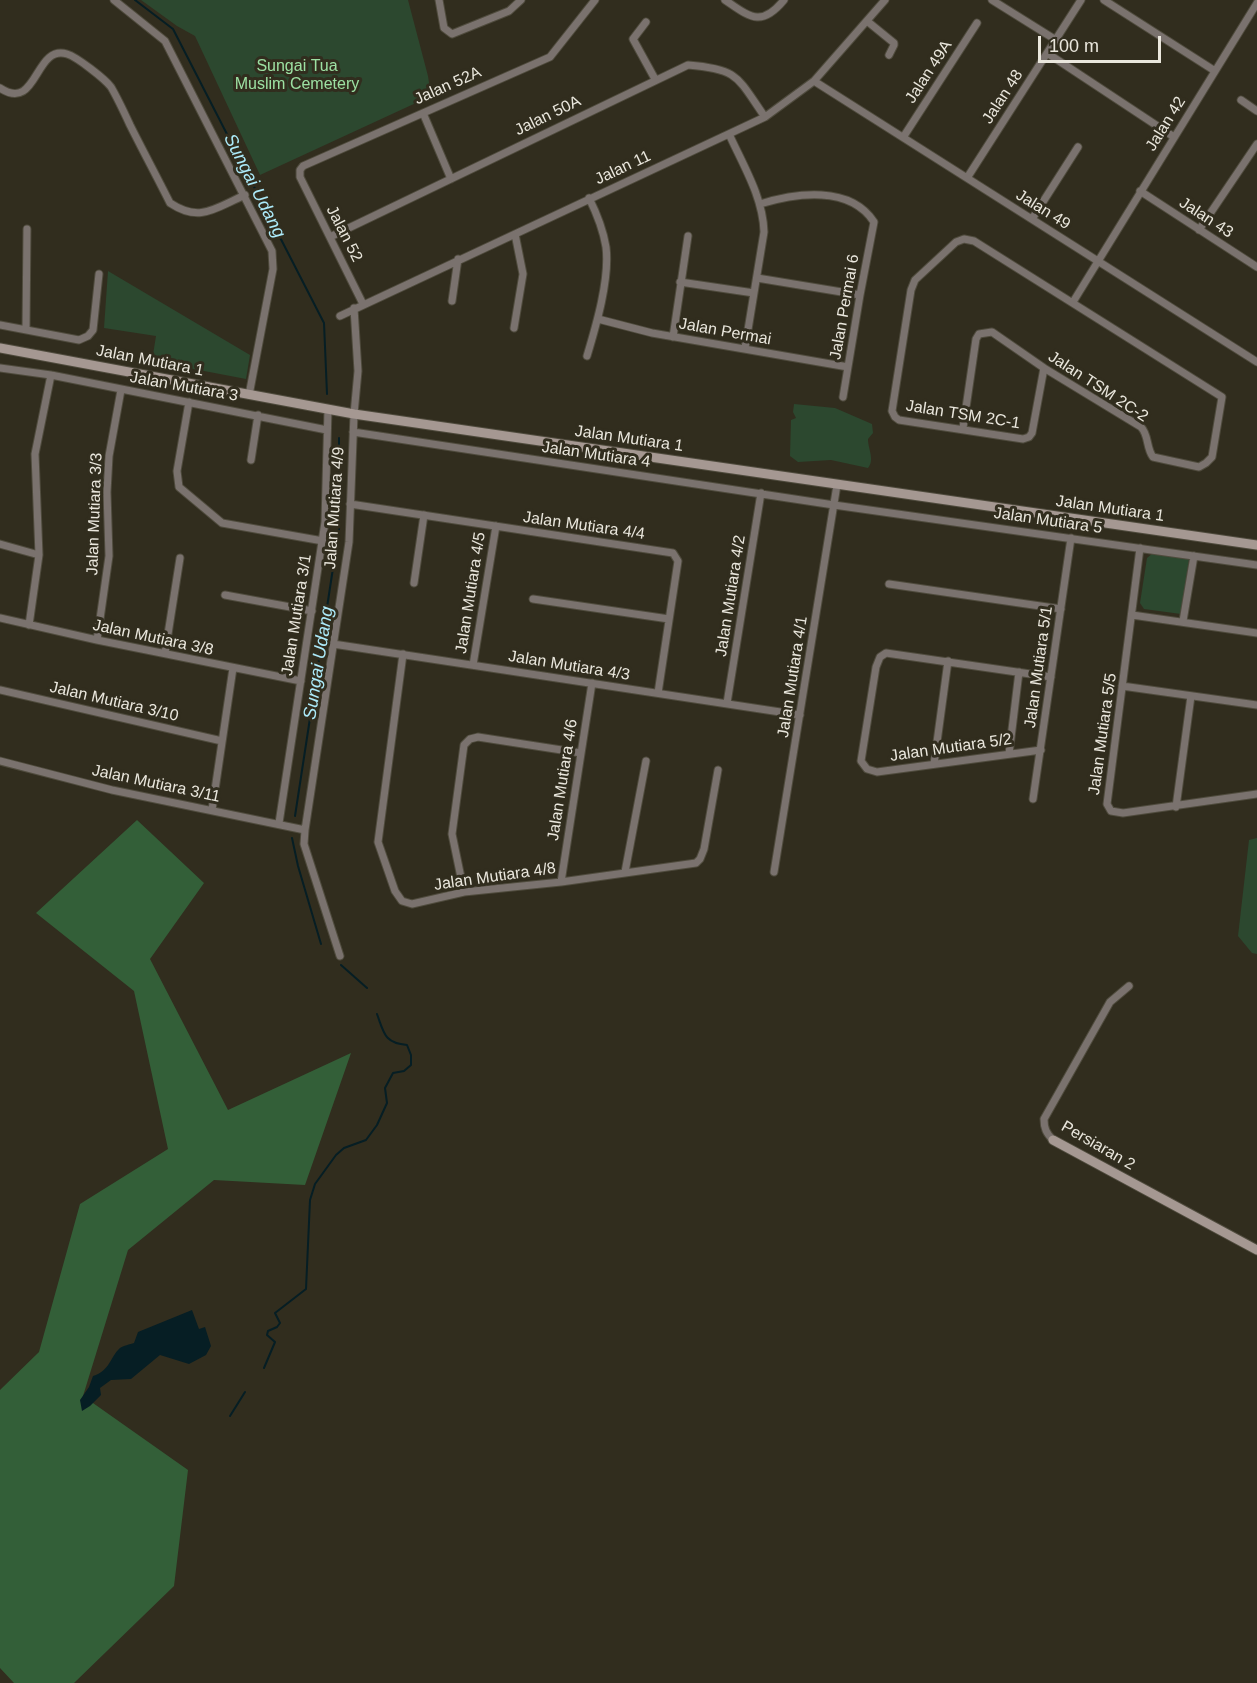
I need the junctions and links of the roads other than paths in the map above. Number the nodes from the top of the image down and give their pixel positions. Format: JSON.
{"nodes":[{"id":1,"x":114,"y":0,"type":"edge"},
{"id":2,"x":438,"y":0,"type":"edge"},
{"id":3,"x":521,"y":0,"type":"edge"},
{"id":4,"x":595,"y":0,"type":"edge"},
{"id":5,"x":725,"y":0,"type":"edge"},
{"id":6,"x":784,"y":0,"type":"edge"},
{"id":7,"x":885,"y":0,"type":"edge"},
{"id":8,"x":993,"y":0,"type":"edge"},
{"id":9,"x":1081,"y":0,"type":"edge"},
{"id":10,"x":1104,"y":0,"type":"edge"},
{"id":11,"x":1257,"y":3,"type":"edge"},
{"id":12,"x":1255,"y":12,"type":"edge"},
{"id":13,"x":646,"y":21,"type":"dead end"},
{"id":14,"x":867,"y":21,"type":"junction"},
{"id":15,"x":977,"y":23,"type":"dead end"},
{"id":16,"x":1056,"y":40,"type":"junction"},
{"id":17,"x":1047,"y":53,"type":"junction"},
{"id":18,"x":889,"y":55,"type":"dead end"},
{"id":19,"x":1215,"y":71,"type":"junction"},
{"id":20,"x":655,"y":79,"type":"junction"},
{"id":21,"x":814,"y":81,"type":"junction"},
{"id":22,"x":0,"y":88,"type":"edge"},
{"id":23,"x":1241,"y":100,"type":"dead end"},
{"id":24,"x":1257,"y":111,"type":"edge"},
{"id":25,"x":423,"y":112,"type":"junction"},
{"id":26,"x":765,"y":117,"type":"junction"},
{"id":27,"x":729,"y":134,"type":"junction"},
{"id":28,"x":904,"y":136,"type":"junction"},
{"id":29,"x":1174,"y":137,"type":"junction"},
{"id":30,"x":1257,"y":144,"type":"edge"},
{"id":31,"x":1078,"y":147,"type":"dead end"},
{"id":32,"x":300,"y":177,"type":"joint"},
{"id":33,"x":967,"y":178,"type":"junction"},
{"id":34,"x":451,"y":179,"type":"junction"},
{"id":35,"x":1140,"y":191,"type":"junction"},
{"id":36,"x":245,"y":195,"type":"junction"},
{"id":37,"x":589,"y":198,"type":"junction"},
{"id":38,"x":760,"y":204,"type":"junction"},
{"id":39,"x":1032,"y":219,"type":"junction"},
{"id":40,"x":27,"y":229,"type":"dead end"},
{"id":41,"x":1199,"y":230,"type":"junction"},
{"id":42,"x":515,"y":234,"type":"junction"},
{"id":43,"x":688,"y":236,"type":"dead end"},
{"id":44,"x":330,"y":237,"type":"junction"},
{"id":45,"x":458,"y":259,"type":"junction"},
{"id":46,"x":1099,"y":261,"type":"junction"},
{"id":47,"x":1257,"y":267,"type":"edge"},
{"id":48,"x":99,"y":273,"type":"dead end"},
{"id":49,"x":757,"y":278,"type":"junction"},
{"id":50,"x":680,"y":282,"type":"junction"},
{"id":51,"x":754,"y":293,"type":"junction"},
{"id":52,"x":860,"y":295,"type":"junction"},
{"id":53,"x":452,"y":301,"type":"dead end"},
{"id":54,"x":1073,"y":302,"type":"junction"},
{"id":55,"x":363,"y":304,"type":"junction"},
{"id":56,"x":354,"y":308,"type":"junction"},
{"id":57,"x":340,"y":316,"type":"dead end"},
{"id":58,"x":598,"y":319,"type":"junction"},
{"id":59,"x":0,"y":325,"type":"edge"},
{"id":60,"x":514,"y":328,"type":"dead end"},
{"id":61,"x":26,"y":329,"type":"junction"},
{"id":62,"x":673,"y":336,"type":"junction"},
{"id":63,"x":0,"y":348,"type":"edge"},
{"id":64,"x":745,"y":348,"type":"junction"},
{"id":65,"x":587,"y":356,"type":"dead end"},
{"id":66,"x":1257,"y":362,"type":"edge"},
{"id":67,"x":848,"y":367,"type":"junction"},
{"id":68,"x":0,"y":368,"type":"edge"},
{"id":69,"x":1044,"y":368,"type":"junction"},
{"id":70,"x":51,"y":375,"type":"junction"},
{"id":71,"x":121,"y":390,"type":"junction"},
{"id":72,"x":249,"y":395,"type":"junction"},
{"id":73,"x":843,"y":397,"type":"dead end"},
{"id":74,"x":189,"y":402,"type":"junction"},
{"id":75,"x":328,"y":409,"type":"junction"},
{"id":76,"x":354,"y":414,"type":"junction"},
{"id":77,"x":258,"y":415,"type":"junction"},
{"id":78,"x":963,"y":428,"type":"junction"},
{"id":79,"x":327,"y":430,"type":"junction"},
{"id":80,"x":353,"y":432,"type":"junction"},
{"id":81,"x":1212,"y":457,"type":"joint"},
{"id":82,"x":251,"y":460,"type":"dead end"},
{"id":83,"x":837,"y":485,"type":"junction"},
{"id":84,"x":761,"y":493,"type":"junction"},
{"id":85,"x":350,"y":504,"type":"junction"},
{"id":86,"x":834,"y":505,"type":"junction"},
{"id":87,"x":424,"y":515,"type":"junction"},
{"id":88,"x":496,"y":526,"type":"junction"},
{"id":89,"x":1071,"y":538,"type":"junction"},
{"id":90,"x":322,"y":541,"type":"junction"},
{"id":91,"x":0,"y":544,"type":"edge"},
{"id":92,"x":1257,"y":545,"type":"edge"},
{"id":93,"x":1140,"y":548,"type":"junction"},
{"id":94,"x":39,"y":555,"type":"junction"},
{"id":95,"x":1194,"y":556,"type":"junction"},
{"id":96,"x":180,"y":558,"type":"dead end"},
{"id":97,"x":1257,"y":565,"type":"edge"},
{"id":98,"x":414,"y":583,"type":"dead end"},
{"id":99,"x":889,"y":584,"type":"dead end"},
{"id":100,"x":225,"y":595,"type":"dead end"},
{"id":101,"x":533,"y":599,"type":"dead end"},
{"id":102,"x":1061,"y":609,"type":"junction"},
{"id":103,"x":312,"y":610,"type":"junction"},
{"id":104,"x":1132,"y":615,"type":"junction"},
{"id":105,"x":0,"y":618,"type":"edge"},
{"id":106,"x":669,"y":619,"type":"junction"},
{"id":107,"x":1183,"y":621,"type":"junction"},
{"id":108,"x":29,"y":625,"type":"junction"},
{"id":109,"x":1257,"y":633,"type":"edge"},
{"id":110,"x":98,"y":640,"type":"junction"},
{"id":111,"x":333,"y":644,"type":"junction"},
{"id":112,"x":165,"y":653,"type":"junction"},
{"id":113,"x":403,"y":654,"type":"junction"},
{"id":114,"x":948,"y":662,"type":"junction"},
{"id":115,"x":473,"y":665,"type":"junction"},
{"id":116,"x":233,"y":668,"type":"junction"},
{"id":117,"x":1018,"y":672,"type":"junction"},
{"id":118,"x":1051,"y":677,"type":"junction"},
{"id":119,"x":301,"y":681,"type":"junction"},
{"id":120,"x":592,"y":683,"type":"junction"},
{"id":121,"x":1122,"y":686,"type":"junction"},
{"id":122,"x":0,"y":690,"type":"edge"},
{"id":123,"x":658,"y":693,"type":"junction"},
{"id":124,"x":1191,"y":696,"type":"junction"},
{"id":125,"x":727,"y":703,"type":"junction"},
{"id":126,"x":1257,"y":705,"type":"edge"},
{"id":127,"x":800,"y":715,"type":"junction"},
{"id":128,"x":222,"y":741,"type":"junction"},
{"id":129,"x":1041,"y":750,"type":"junction"},
{"id":130,"x":581,"y":753,"type":"junction"},
{"id":131,"x":1009,"y":754,"type":"junction"},
{"id":132,"x":646,"y":761,"type":"dead end"},
{"id":133,"x":1,"y":762,"type":"edge"},
{"id":134,"x":934,"y":764,"type":"junction"},
{"id":135,"x":718,"y":770,"type":"dead end"},
{"id":136,"x":1257,"y":794,"type":"edge"},
{"id":137,"x":1033,"y":799,"type":"dead end"},
{"id":138,"x":1176,"y":807,"type":"junction"},
{"id":139,"x":212,"y":810,"type":"junction"},
{"id":140,"x":279,"y":824,"type":"junction"},
{"id":141,"x":305,"y":830,"type":"junction"},
{"id":142,"x":625,"y":872,"type":"junction"},
{"id":143,"x":774,"y":872,"type":"dead end"},
{"id":144,"x":561,"y":882,"type":"junction"},
{"id":145,"x":464,"y":892,"type":"junction"},
{"id":146,"x":340,"y":956,"type":"dead end"},
{"id":147,"x":1129,"y":986,"type":"dead end"},
{"id":148,"x":1053,"y":1140,"type":"joint"},
{"id":149,"x":1257,"y":1250,"type":"edge"}],
"edges":[{"from":1,"to":36,"type":"street"},
{"from":2,"to":3,"type":"street"},
{"from":4,"to":25,"type":"street","name":"Jalan 52A"},
{"from":5,"to":6,"type":"street"},
{"from":7,"to":14,"type":"street","name":"Jalan 11"},
{"from":8,"to":16,"type":"street"},
{"from":9,"to":16,"type":"street","name":"Jalan 48"},
{"from":10,"to":19,"type":"street"},
{"from":11,"to":12,"type":"street","name":"Jalan 42"},
{"from":12,"to":19,"type":"street","name":"Jalan 42"},
{"from":13,"to":20,"type":"street"},
{"from":14,"to":18,"type":"street"},
{"from":14,"to":21,"type":"street","name":"Jalan 11"},
{"from":15,"to":28,"type":"street","name":"Jalan 49A"},
{"from":16,"to":17,"type":"street","name":"Jalan 48"},
{"from":17,"to":29,"type":"street"},
{"from":17,"to":33,"type":"street","name":"Jalan 48"},
{"from":19,"to":29,"type":"street","name":"Jalan 42"},
{"from":20,"to":26,"type":"street","name":"Jalan 50A"},
{"from":20,"to":34,"type":"street","name":"Jalan 50A"},
{"from":21,"to":26,"type":"street","name":"Jalan 11"},
{"from":21,"to":28,"type":"street","name":"Jalan 49"},
{"from":22,"to":36,"type":"street"},
{"from":23,"to":24,"type":"street"},
{"from":25,"to":32,"type":"street","name":"Jalan 52A"},
{"from":25,"to":34,"type":"street"},
{"from":26,"to":27,"type":"street","name":"Jalan 11"},
{"from":27,"to":37,"type":"street","name":"Jalan 11"},
{"from":27,"to":38,"type":"street"},
{"from":28,"to":33,"type":"street","name":"Jalan 49"},
{"from":29,"to":35,"type":"street","name":"Jalan 42"},
{"from":30,"to":41,"type":"street"},
{"from":31,"to":39,"type":"street"},
{"from":32,"to":44,"type":"street","name":"Jalan 52"},
{"from":33,"to":39,"type":"street","name":"Jalan 49"},
{"from":34,"to":44,"type":"street","name":"Jalan 50A"},
{"from":35,"to":41,"type":"street","name":"Jalan 43"},
{"from":35,"to":46,"type":"street","name":"Jalan 42"},
{"from":36,"to":72,"type":"street"},
{"from":37,"to":42,"type":"street","name":"Jalan 11"},
{"from":37,"to":58,"type":"street"},
{"from":38,"to":49,"type":"street"},
{"from":38,"to":52,"type":"street","name":"Jalan Permai 6"},
{"from":39,"to":46,"type":"street","name":"Jalan 49"},
{"from":40,"to":61,"type":"street"},
{"from":41,"to":47,"type":"street","name":"Jalan 43"},
{"from":42,"to":45,"type":"street","name":"Jalan 11"},
{"from":42,"to":60,"type":"street"},
{"from":43,"to":50,"type":"street"},
{"from":44,"to":55,"type":"street","name":"Jalan 52"},
{"from":45,"to":53,"type":"street"},
{"from":45,"to":55,"type":"street","name":"Jalan 11"},
{"from":46,"to":54,"type":"street"},
{"from":46,"to":66,"type":"street","name":"Jalan 49"},
{"from":48,"to":61,"type":"street"},
{"from":49,"to":51,"type":"street"},
{"from":49,"to":52,"type":"street"},
{"from":50,"to":51,"type":"street"},
{"from":50,"to":62,"type":"street"},
{"from":51,"to":64,"type":"street"},
{"from":52,"to":67,"type":"street","name":"Jalan Permai 6"},
{"from":54,"to":78,"type":"street","name":"Jalan TSM 2C-1"},
{"from":54,"to":81,"type":"street","name":"Jalan TSM 2C-1"},
{"from":55,"to":56,"type":"street","name":"Jalan 11"},
{"from":56,"to":57,"type":"street","name":"Jalan 11"},
{"from":56,"to":76,"type":"street","name":"Jalan Mutiara 4/9"},
{"from":58,"to":62,"type":"street","name":"Jalan Permai"},
{"from":58,"to":65,"type":"street"},
{"from":59,"to":61,"type":"street"},
{"from":62,"to":64,"type":"street","name":"Jalan Permai"},
{"from":63,"to":72,"type":"street","name":"Jalan Mutiara 1"},
{"from":64,"to":67,"type":"street","name":"Jalan Permai"},
{"from":67,"to":73,"type":"street","name":"Jalan Permai 6"},
{"from":68,"to":70,"type":"street","name":"Jalan Mutiara 3"},
{"from":69,"to":78,"type":"street","name":"Jalan TSM 2C-1"},
{"from":69,"to":78,"type":"street","name":"Jalan TSM 2C-2"},
{"from":69,"to":81,"type":"street","name":"Jalan TSM 2C-2"},
{"from":70,"to":71,"type":"street","name":"Jalan Mutiara 3"},
{"from":70,"to":94,"type":"street"},
{"from":71,"to":74,"type":"street","name":"Jalan Mutiara 3"},
{"from":71,"to":110,"type":"street","name":"Jalan Mutiara 3/3"},
{"from":72,"to":75,"type":"street","name":"Jalan Mutiara 1"},
{"from":74,"to":77,"type":"street","name":"Jalan Mutiara 3"},
{"from":74,"to":90,"type":"street"},
{"from":75,"to":76,"type":"street","name":"Jalan Mutiara 1"},
{"from":75,"to":79,"type":"street","name":"Jalan Mutiara 3/1"},
{"from":76,"to":80,"type":"street","name":"Jalan Mutiara 4/9"},
{"from":76,"to":83,"type":"street","name":"Jalan Mutiara 1"},
{"from":77,"to":79,"type":"street","name":"Jalan Mutiara 3"},
{"from":77,"to":82,"type":"street"},
{"from":79,"to":90,"type":"street","name":"Jalan Mutiara 3/1"},
{"from":80,"to":84,"type":"street","name":"Jalan Mutiara 4"},
{"from":80,"to":85,"type":"street","name":"Jalan Mutiara 4/9"},
{"from":83,"to":86,"type":"street","name":"Jalan Mutiara 4/1"},
{"from":83,"to":92,"type":"street","name":"Jalan Mutiara 1"},
{"from":84,"to":86,"type":"street","name":"Jalan Mutiara 4"},
{"from":84,"to":125,"type":"street","name":"Jalan Mutiara 4/2"},
{"from":85,"to":87,"type":"street","name":"Jalan Mutiara 4/4"},
{"from":85,"to":111,"type":"street","name":"Jalan Mutiara 4/9"},
{"from":86,"to":89,"type":"street","name":"Jalan Mutiara 5"},
{"from":86,"to":127,"type":"street","name":"Jalan Mutiara 4/1"},
{"from":87,"to":88,"type":"street","name":"Jalan Mutiara 4/4"},
{"from":87,"to":98,"type":"street"},
{"from":88,"to":106,"type":"street","name":"Jalan Mutiara 4/4"},
{"from":88,"to":115,"type":"street","name":"Jalan Mutiara 4/5"},
{"from":89,"to":93,"type":"street","name":"Jalan Mutiara 5"},
{"from":89,"to":102,"type":"street","name":"Jalan Mutiara 5/1"},
{"from":90,"to":103,"type":"street","name":"Jalan Mutiara 3/1"},
{"from":91,"to":94,"type":"street"},
{"from":93,"to":95,"type":"street","name":"Jalan Mutiara 5"},
{"from":93,"to":104,"type":"street","name":"Jalan Mutiara 5/5"},
{"from":94,"to":108,"type":"street"},
{"from":95,"to":97,"type":"street","name":"Jalan Mutiara 5"},
{"from":95,"to":107,"type":"street"},
{"from":96,"to":112,"type":"street"},
{"from":99,"to":102,"type":"street"},
{"from":100,"to":103,"type":"street"},
{"from":101,"to":106,"type":"street"},
{"from":102,"to":118,"type":"street","name":"Jalan Mutiara 5/1"},
{"from":103,"to":119,"type":"street","name":"Jalan Mutiara 3/1"},
{"from":104,"to":107,"type":"street"},
{"from":104,"to":121,"type":"street","name":"Jalan Mutiara 5/5"},
{"from":105,"to":108,"type":"street","name":"Jalan Mutiara 3/8"},
{"from":106,"to":123,"type":"street","name":"Jalan Mutiara 4/4"},
{"from":107,"to":109,"type":"street"},
{"from":108,"to":110,"type":"street","name":"Jalan Mutiara 3/8"},
{"from":110,"to":112,"type":"street","name":"Jalan Mutiara 3/8"},
{"from":111,"to":113,"type":"street","name":"Jalan Mutiara 4/3"},
{"from":111,"to":141,"type":"street","name":"Jalan Mutiara 4/9"},
{"from":112,"to":116,"type":"street","name":"Jalan Mutiara 3/8"},
{"from":113,"to":115,"type":"street","name":"Jalan Mutiara 4/3"},
{"from":113,"to":145,"type":"street","name":"Jalan Mutiara 4/8"},
{"from":114,"to":117,"type":"street","name":"Jalan Mutiara 5/2"},
{"from":114,"to":134,"type":"street"},
{"from":114,"to":134,"type":"street","name":"Jalan Mutiara 5/2"},
{"from":115,"to":120,"type":"street","name":"Jalan Mutiara 4/3"},
{"from":116,"to":119,"type":"street","name":"Jalan Mutiara 3/8"},
{"from":116,"to":128,"type":"street"},
{"from":117,"to":118,"type":"street","name":"Jalan Mutiara 5/2"},
{"from":117,"to":131,"type":"street"},
{"from":118,"to":129,"type":"street","name":"Jalan Mutiara 5/1"},
{"from":119,"to":140,"type":"street","name":"Jalan Mutiara 3/1"},
{"from":120,"to":123,"type":"street","name":"Jalan Mutiara 4/3"},
{"from":120,"to":130,"type":"street","name":"Jalan Mutiara 4/6"},
{"from":121,"to":124,"type":"street"},
{"from":121,"to":138,"type":"street","name":"Jalan Mutiara 5/5"},
{"from":122,"to":128,"type":"street","name":"Jalan Mutiara 3/10"},
{"from":123,"to":125,"type":"street","name":"Jalan Mutiara 4/3"},
{"from":124,"to":126,"type":"street"},
{"from":124,"to":138,"type":"street"},
{"from":125,"to":127,"type":"street","name":"Jalan Mutiara 4/3"},
{"from":127,"to":143,"type":"street","name":"Jalan Mutiara 4/1"},
{"from":128,"to":139,"type":"street"},
{"from":129,"to":131,"type":"street","name":"Jalan Mutiara 5/2"},
{"from":129,"to":137,"type":"street","name":"Jalan Mutiara 5/1"},
{"from":130,"to":144,"type":"street","name":"Jalan Mutiara 4/6"},
{"from":130,"to":145,"type":"street"},
{"from":131,"to":134,"type":"street","name":"Jalan Mutiara 5/2"},
{"from":132,"to":142,"type":"street"},
{"from":133,"to":139,"type":"street","name":"Jalan Mutiara 3/11"},
{"from":135,"to":142,"type":"street","name":"Jalan Mutiara 4/8"},
{"from":136,"to":138,"type":"street","name":"Jalan Mutiara 5/5"},
{"from":139,"to":140,"type":"street","name":"Jalan Mutiara 3/11"},
{"from":140,"to":141,"type":"street","name":"Jalan Mutiara 3/11"},
{"from":141,"to":146,"type":"street","name":"Jalan Mutiara 4/9"},
{"from":142,"to":144,"type":"street","name":"Jalan Mutiara 4/8"},
{"from":144,"to":145,"type":"street","name":"Jalan Mutiara 4/8"},
{"from":147,"to":148,"type":"street","name":"Persiaran 2"},
{"from":148,"to":149,"type":"street","name":"Persiaran 2"}]}
